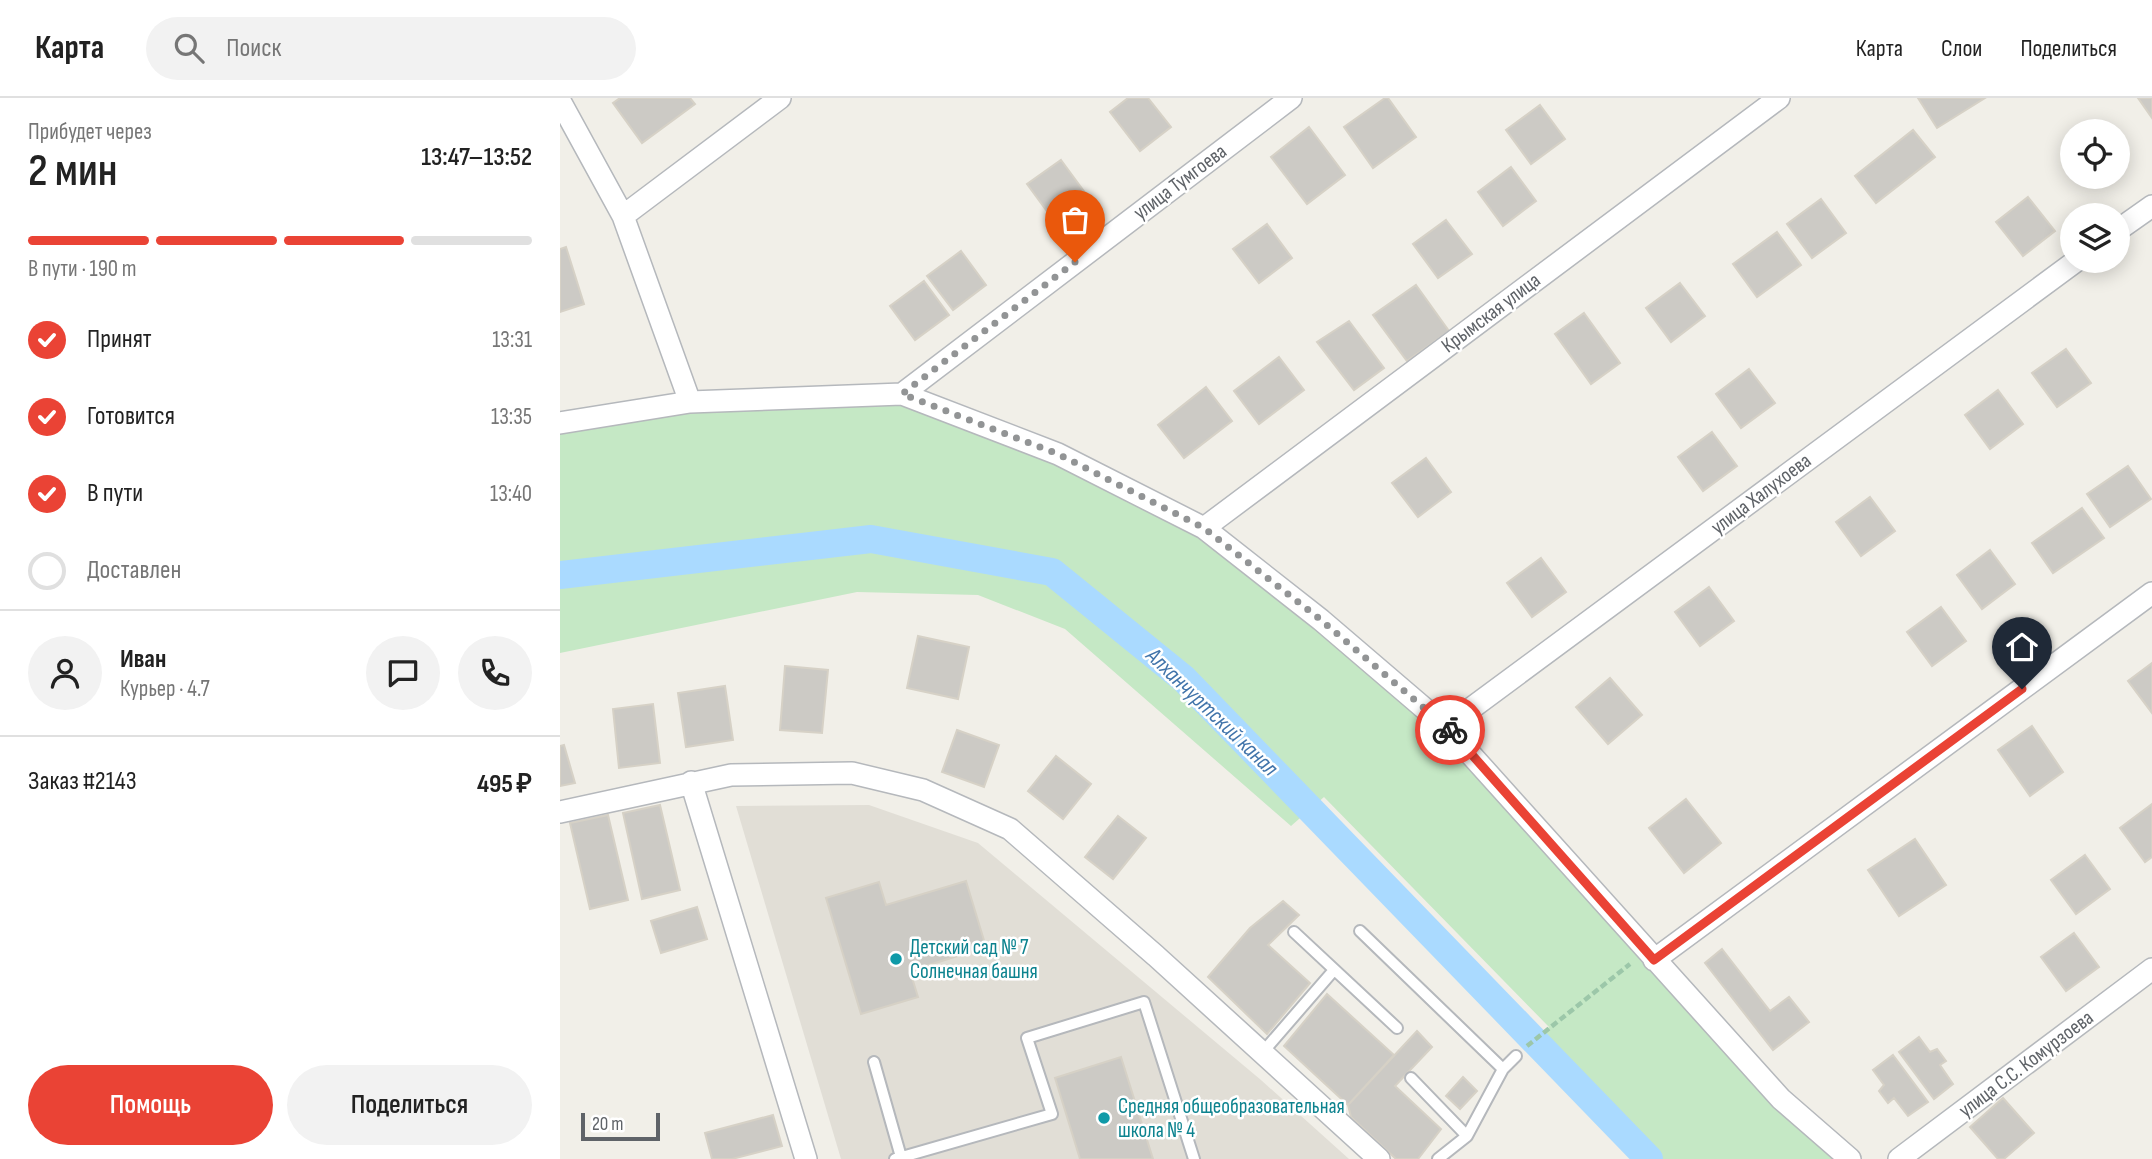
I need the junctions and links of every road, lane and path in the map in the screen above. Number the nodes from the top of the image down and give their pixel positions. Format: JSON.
{"nodes":[{"id":1,"x":780,"y":98,"type":"edge"},
{"id":2,"x":1291,"y":98,"type":"edge"},
{"id":3,"x":1779,"y":98,"type":"edge"},
{"id":4,"x":560,"y":101,"type":"edge"},
{"id":5,"x":2152,"y":206,"type":"edge"},
{"id":6,"x":623,"y":216,"type":"junction"},
{"id":7,"x":2130,"y":222,"type":"edge"},
{"id":8,"x":2060,"y":273,"type":"edge"},
{"id":9,"x":902,"y":394,"type":"junction"},
{"id":10,"x":691,"y":402,"type":"junction"},
{"id":11,"x":560,"y":423,"type":"edge"},
{"id":12,"x":1204,"y":528,"type":"junction"},
{"id":13,"x":2152,"y":593,"type":"edge"},
{"id":14,"x":1446,"y":727,"type":"junction"},
{"id":15,"x":691,"y":782,"type":"junction"},
{"id":16,"x":560,"y":812,"type":"edge"},
{"id":17,"x":1360,"y":931,"type":"dead end"},
{"id":18,"x":1294,"y":932,"type":"dead end"},
{"id":19,"x":1650,"y":955,"type":"junction"},
{"id":20,"x":2152,"y":969,"type":"edge"},
{"id":21,"x":1334,"y":970,"type":"junction"},
{"id":22,"x":1397,"y":1028,"type":"dead end"},
{"id":23,"x":1262,"y":1053,"type":"junction"},
{"id":24,"x":1516,"y":1056,"type":"joint"},
{"id":25,"x":874,"y":1062,"type":"dead end"},
{"id":26,"x":1503,"y":1069,"type":"junction"},
{"id":27,"x":1411,"y":1078,"type":"dead end"},
{"id":28,"x":1467,"y":1136,"type":"junction"},
{"id":29,"x":898,"y":1158,"type":"edge"},
{"id":30,"x":806,"y":1159,"type":"edge"},
{"id":31,"x":1194,"y":1159,"type":"edge"},
{"id":32,"x":1379,"y":1159,"type":"edge"},
{"id":33,"x":1438,"y":1159,"type":"edge"},
{"id":34,"x":1850,"y":1159,"type":"edge"},
{"id":35,"x":1899,"y":1159,"type":"edge"}],
"edges":[{"from":1,"to":6,"type":"street"},
{"from":2,"to":9,"type":"street","name":"улица Тумгоева"},
{"from":3,"to":12,"type":"street","name":"Крымская улица"},
{"from":4,"to":6,"type":"street"},
{"from":5,"to":7,"type":"street"},
{"from":6,"to":10,"type":"street"},
{"from":8,"to":14,"type":"street","name":"улица Халухоева"},
{"from":9,"to":10,"type":"street"},
{"from":9,"to":12,"type":"street"},
{"from":10,"to":11,"type":"street"},
{"from":12,"to":14,"type":"street"},
{"from":13,"to":19,"type":"street"},
{"from":14,"to":19,"type":"street"},
{"from":15,"to":16,"type":"street"},
{"from":15,"to":23,"type":"street"},
{"from":15,"to":30,"type":"street"},
{"from":17,"to":26,"type":"lane"},
{"from":18,"to":21,"type":"lane"},
{"from":19,"to":24,"type":"path"},
{"from":19,"to":34,"type":"street"},
{"from":20,"to":35,"type":"street","name":"улица С.С. Комурзоева"},
{"from":21,"to":22,"type":"lane"},
{"from":21,"to":23,"type":"lane"},
{"from":23,"to":32,"type":"street"},
{"from":24,"to":26,"type":"lane"},
{"from":25,"to":29,"type":"lane"},
{"from":26,"to":28,"type":"lane"},
{"from":27,"to":28,"type":"lane"},
{"from":28,"to":33,"type":"lane"},
{"from":29,"to":31,"type":"lane"}]}
